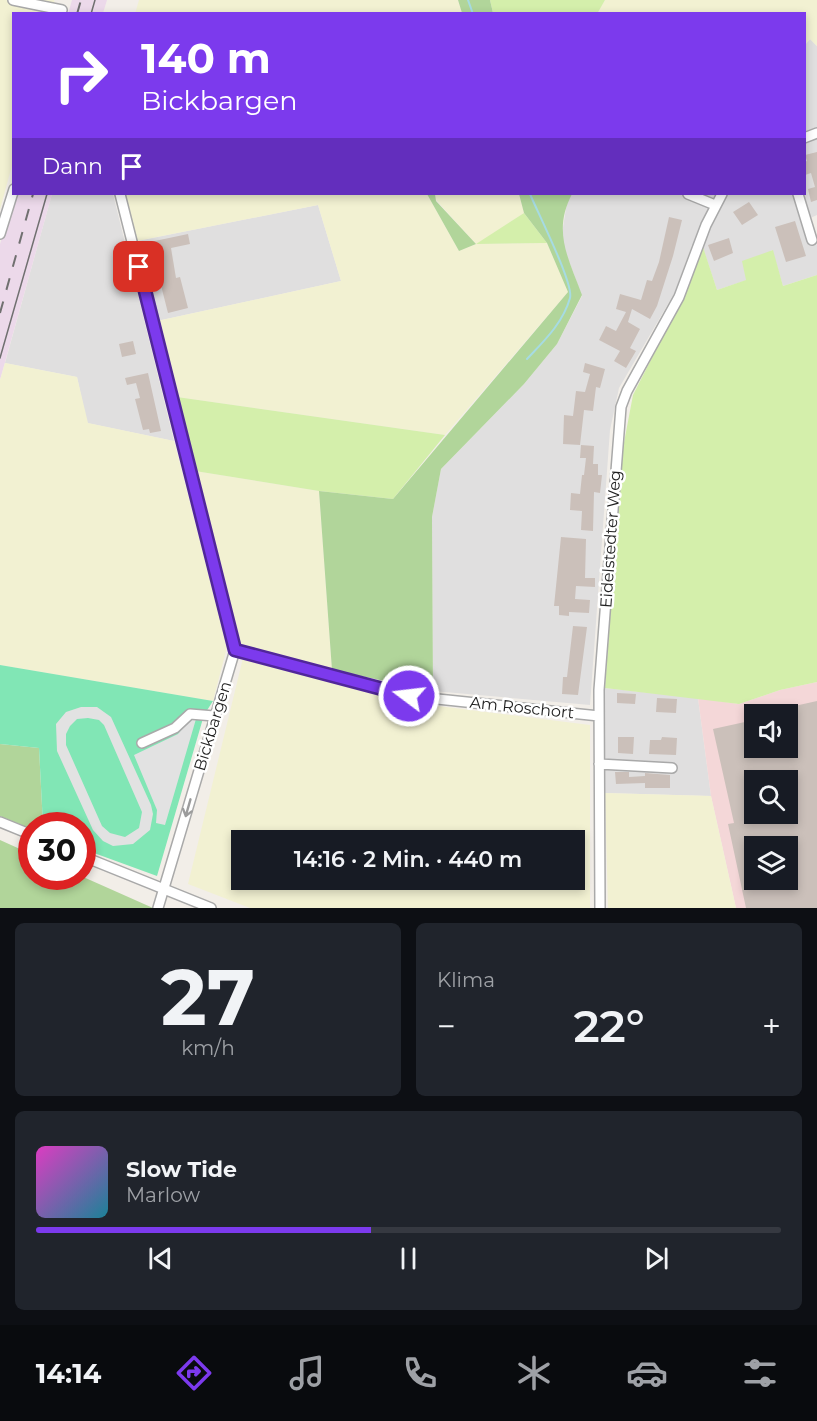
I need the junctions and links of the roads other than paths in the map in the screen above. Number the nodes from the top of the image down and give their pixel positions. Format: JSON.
{"nodes":[{"id":1,"x":13,"y":0,"type":"edge"},
{"id":2,"x":62,"y":8,"type":"edge"},
{"id":3,"x":12,"y":195,"type":"edge"},
{"id":4,"x":120,"y":195,"type":"edge"},
{"id":5,"x":691,"y":195,"type":"edge"},
{"id":6,"x":721,"y":195,"type":"edge"},
{"id":7,"x":798,"y":195,"type":"edge"},
{"id":8,"x":716,"y":205,"type":"junction"},
{"id":9,"x":0,"y":234,"type":"edge"},
{"id":10,"x":812,"y":240,"type":"dead end"},
{"id":11,"x":235,"y":650,"type":"junction"},
{"id":12,"x":214,"y":716,"type":"junction"},
{"id":13,"x":599,"y":716,"type":"junction"},
{"id":14,"x":142,"y":743,"type":"dead end"},
{"id":15,"x":599,"y":764,"type":"junction"},
{"id":16,"x":672,"y":768,"type":"dead end"},
{"id":17,"x":0,"y":822,"type":"edge"},
{"id":18,"x":18,"y":829,"type":"edge"},
{"id":19,"x":96,"y":861,"type":"edge"},
{"id":20,"x":165,"y":889,"type":"junction"},
{"id":21,"x":158,"y":908,"type":"edge"},
{"id":22,"x":211,"y":908,"type":"edge"},
{"id":23,"x":600,"y":908,"type":"edge"}],
"edges":[{"from":1,"to":2,"type":"street"},
{"from":3,"to":9,"type":"street"},
{"from":4,"to":11,"type":"street"},
{"from":5,"to":8,"type":"street"},
{"from":6,"to":8,"type":"street","name":"Eidelstedter Weg"},
{"from":7,"to":10,"type":"street"},
{"from":8,"to":13,"type":"street","name":"Eidelstedter Weg"},
{"from":11,"to":12,"type":"street","name":"Bickbargen"},
{"from":11,"to":13,"type":"street","name":"Am Roschort"},
{"from":12,"to":14,"type":"street"},
{"from":12,"to":20,"type":"street","name":"Bickbargen","one_way":true},
{"from":13,"to":15,"type":"street","name":"Eidelstedter Weg"},
{"from":15,"to":16,"type":"street"},
{"from":15,"to":23,"type":"street","name":"Eidelstedter Weg"},
{"from":17,"to":18,"type":"street"},
{"from":19,"to":20,"type":"street"},
{"from":20,"to":21,"type":"street","name":"Bickbargen"},
{"from":20,"to":22,"type":"street"}]}
